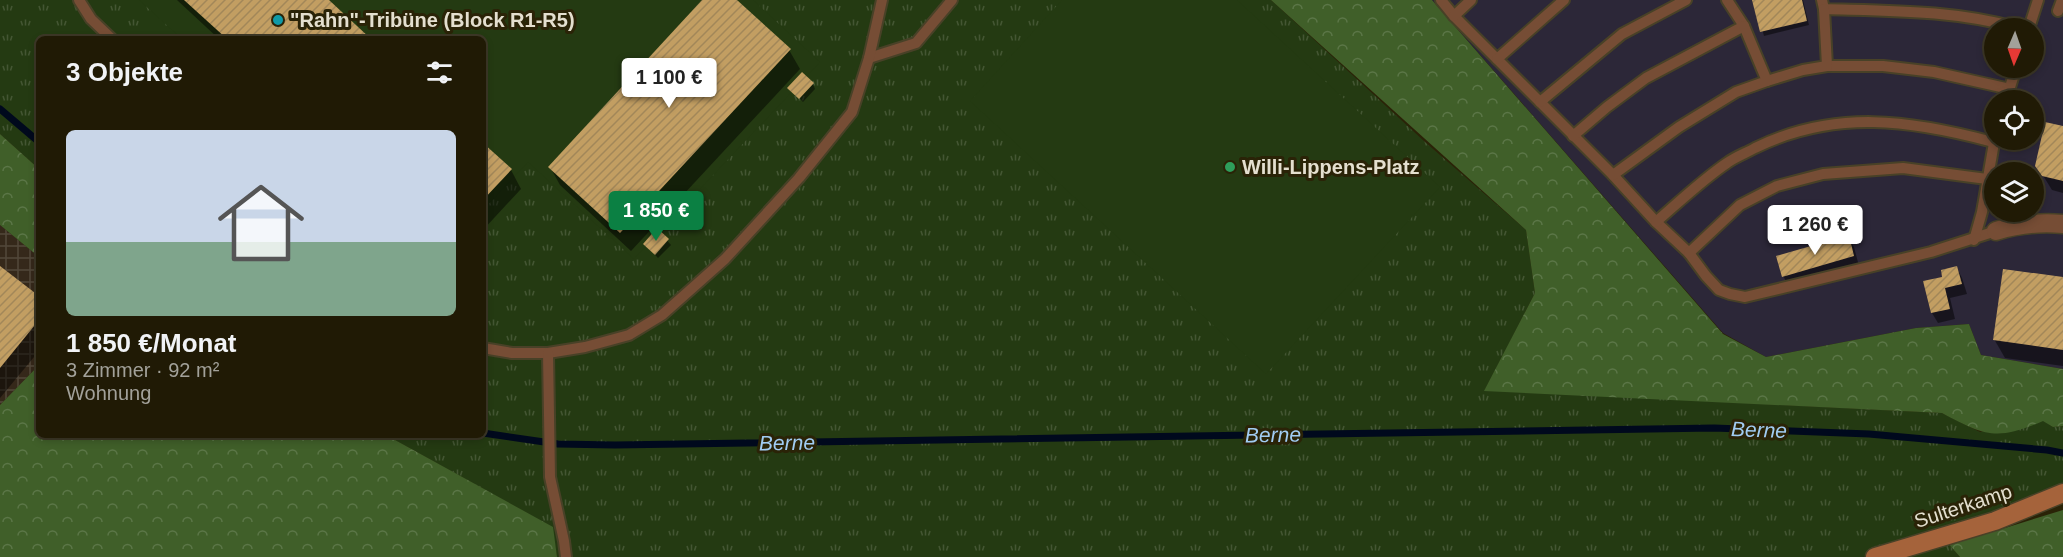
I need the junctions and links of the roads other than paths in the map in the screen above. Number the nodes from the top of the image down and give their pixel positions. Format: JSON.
{"nodes":[{"id":1,"x":79,"y":0,"type":"edge"},
{"id":2,"x":882,"y":0,"type":"edge"},
{"id":3,"x":952,"y":0,"type":"edge"},
{"id":4,"x":1441,"y":0,"type":"edge"},
{"id":5,"x":1471,"y":0,"type":"edge"},
{"id":6,"x":1564,"y":0,"type":"edge"},
{"id":7,"x":1686,"y":0,"type":"edge"},
{"id":8,"x":1726,"y":0,"type":"edge"},
{"id":9,"x":2037,"y":0,"type":"edge"},
{"id":10,"x":1823,"y":5,"type":"edge"},
{"id":11,"x":1454,"y":16,"type":"junction"},
{"id":12,"x":2032,"y":18,"type":"edge"},
{"id":13,"x":1984,"y":21,"type":"edge"},
{"id":14,"x":1744,"y":26,"type":"junction"},
{"id":15,"x":109,"y":36,"type":"edge"},
{"id":16,"x":869,"y":58,"type":"junction"},
{"id":17,"x":1497,"y":59,"type":"junction"},
{"id":18,"x":1827,"y":66,"type":"junction"},
{"id":19,"x":2013,"y":78,"type":"edge"},
{"id":20,"x":1767,"y":81,"type":"junction"},
{"id":21,"x":2010,"y":88,"type":"joint"},
{"id":22,"x":1540,"y":102,"type":"junction"},
{"id":23,"x":1573,"y":136,"type":"junction"},
{"id":24,"x":1984,"y":137,"type":"edge"},
{"id":25,"x":1612,"y":175,"type":"junction"},
{"id":26,"x":1984,"y":179,"type":"edge"},
{"id":27,"x":1984,"y":199,"type":"edge"},
{"id":28,"x":1656,"y":222,"type":"junction"},
{"id":29,"x":2063,"y":224,"type":"edge"},
{"id":30,"x":1996,"y":231,"type":"joint"},
{"id":31,"x":1974,"y":240,"type":"junction"},
{"id":32,"x":1689,"y":253,"type":"junction"},
{"id":33,"x":486,"y":349,"type":"edge"},
{"id":34,"x":548,"y":353,"type":"junction"},
{"id":35,"x":2063,"y":493,"type":"edge"},
{"id":36,"x":1880,"y":556,"type":"edge"},
{"id":37,"x":566,"y":557,"type":"edge"}],
"edges":[{"from":1,"to":15,"type":"lane"},
{"from":2,"to":16,"type":"lane"},
{"from":3,"to":16,"type":"lane"},
{"from":4,"to":11,"type":"lane"},
{"from":5,"to":11,"type":"lane"},
{"from":6,"to":17,"type":"lane"},
{"from":7,"to":22,"type":"lane"},
{"from":8,"to":14,"type":"lane"},
{"from":9,"to":12,"type":"lane"},
{"from":10,"to":13,"type":"lane"},
{"from":10,"to":18,"type":"lane"},
{"from":11,"to":17,"type":"lane"},
{"from":14,"to":20,"type":"lane"},
{"from":14,"to":23,"type":"lane"},
{"from":16,"to":34,"type":"lane"},
{"from":17,"to":22,"type":"lane"},
{"from":18,"to":20,"type":"lane"},
{"from":18,"to":21,"type":"lane"},
{"from":19,"to":21,"type":"lane"},
{"from":20,"to":25,"type":"lane"},
{"from":22,"to":23,"type":"lane"},
{"from":23,"to":25,"type":"lane"},
{"from":24,"to":28,"type":"lane"},
{"from":25,"to":28,"type":"lane"},
{"from":26,"to":32,"type":"lane"},
{"from":27,"to":31,"type":"lane"},
{"from":28,"to":32,"type":"lane"},
{"from":29,"to":30,"type":"street"},
{"from":30,"to":31,"type":"lane"},
{"from":31,"to":32,"type":"lane"},
{"from":33,"to":34,"type":"lane"},
{"from":34,"to":37,"type":"lane"},
{"from":35,"to":36,"type":"street","name":"Sulterkamp"}]}
